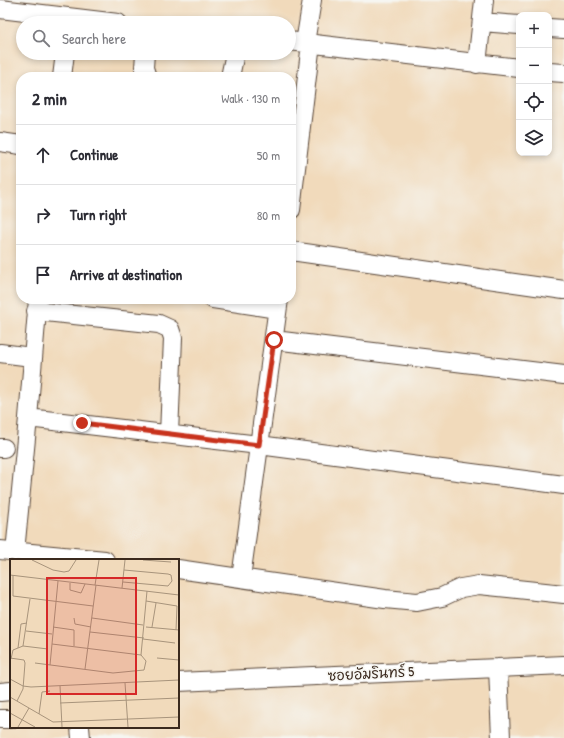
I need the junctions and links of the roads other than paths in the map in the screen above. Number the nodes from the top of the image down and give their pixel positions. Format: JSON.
{"nodes":[{"id":1,"x":312,"y":0,"type":"edge"},
{"id":2,"x":484,"y":0,"type":"edge"},
{"id":3,"x":0,"y":9,"type":"edge"},
{"id":4,"x":44,"y":16,"type":"edge"},
{"id":5,"x":482,"y":22,"type":"junction"},
{"id":6,"x":516,"y":25,"type":"edge"},
{"id":7,"x":552,"y":28,"type":"edge"},
{"id":8,"x":564,"y":29,"type":"edge"},
{"id":9,"x":302,"y":42,"type":"edge"},
{"id":10,"x":64,"y":60,"type":"edge"},
{"id":11,"x":145,"y":60,"type":"edge"},
{"id":12,"x":234,"y":60,"type":"edge"},
{"id":13,"x":477,"y":64,"type":"junction"},
{"id":14,"x":516,"y":68,"type":"edge"},
{"id":15,"x":63,"y":72,"type":"edge"},
{"id":16,"x":145,"y":72,"type":"edge"},
{"id":17,"x":231,"y":72,"type":"edge"},
{"id":18,"x":552,"y":72,"type":"edge"},
{"id":19,"x":564,"y":73,"type":"edge"},
{"id":20,"x":296,"y":133,"type":"edge"},
{"id":21,"x":0,"y":142,"type":"edge"},
{"id":22,"x":16,"y":144,"type":"edge"},
{"id":23,"x":296,"y":252,"type":"edge"},
{"id":24,"x":564,"y":290,"type":"edge"},
{"id":25,"x":278,"y":304,"type":"edge"},
{"id":26,"x":37,"y":305,"type":"edge"},
{"id":27,"x":274,"y":340,"type":"junction"},
{"id":28,"x":0,"y":353,"type":"edge"},
{"id":29,"x":32,"y":357,"type":"junction"},
{"id":30,"x":564,"y":375,"type":"edge"},
{"id":31,"x":28,"y":418,"type":"junction"},
{"id":32,"x":169,"y":434,"type":"junction"},
{"id":33,"x":259,"y":445,"type":"junction"},
{"id":34,"x":564,"y":485,"type":"edge"},
{"id":35,"x":8,"y":551,"type":"edge"},
{"id":36,"x":94,"y":559,"type":"edge"},
{"id":37,"x":179,"y":569,"type":"edge"},
{"id":38,"x":241,"y":578,"type":"junction"},
{"id":39,"x":564,"y":594,"type":"edge"},
{"id":40,"x":564,"y":665,"type":"edge"},
{"id":41,"x":498,"y":668,"type":"junction"},
{"id":42,"x":179,"y":682,"type":"edge"},
{"id":43,"x":10,"y":691,"type":"edge"},
{"id":44,"x":0,"y":692,"type":"edge"},
{"id":45,"x":80,"y":728,"type":"edge"},
{"id":46,"x":81,"y":738,"type":"edge"},
{"id":47,"x":501,"y":738,"type":"edge"}],
"edges":[{"from":1,"to":9,"type":"street"},
{"from":2,"to":5,"type":"street"},
{"from":3,"to":4,"type":"street"},
{"from":5,"to":6,"type":"street"},
{"from":5,"to":13,"type":"street"},
{"from":7,"to":8,"type":"street"},
{"from":9,"to":13,"type":"street"},
{"from":9,"to":20,"type":"street"},
{"from":10,"to":15,"type":"street"},
{"from":11,"to":16,"type":"street"},
{"from":12,"to":17,"type":"street"},
{"from":13,"to":14,"type":"street"},
{"from":18,"to":19,"type":"street"},
{"from":21,"to":22,"type":"street"},
{"from":23,"to":24,"type":"street"},
{"from":25,"to":27,"type":"street"},
{"from":26,"to":29,"type":"street"},
{"from":26,"to":32,"type":"street"},
{"from":27,"to":30,"type":"street"},
{"from":27,"to":33,"type":"street"},
{"from":28,"to":29,"type":"street"},
{"from":29,"to":31,"type":"street"},
{"from":31,"to":32,"type":"street"},
{"from":31,"to":35,"type":"street"},
{"from":32,"to":33,"type":"street"},
{"from":33,"to":34,"type":"street"},
{"from":33,"to":38,"type":"street"},
{"from":35,"to":36,"type":"street"},
{"from":37,"to":38,"type":"street"},
{"from":38,"to":39,"type":"street"},
{"from":40,"to":41,"type":"street","name":"ซอยอัมรินทร์ 5"},
{"from":41,"to":42,"type":"street","name":"ซอยอัมรินทร์ 5"},
{"from":41,"to":47,"type":"street"},
{"from":43,"to":44,"type":"street"},
{"from":45,"to":46,"type":"street"}]}
